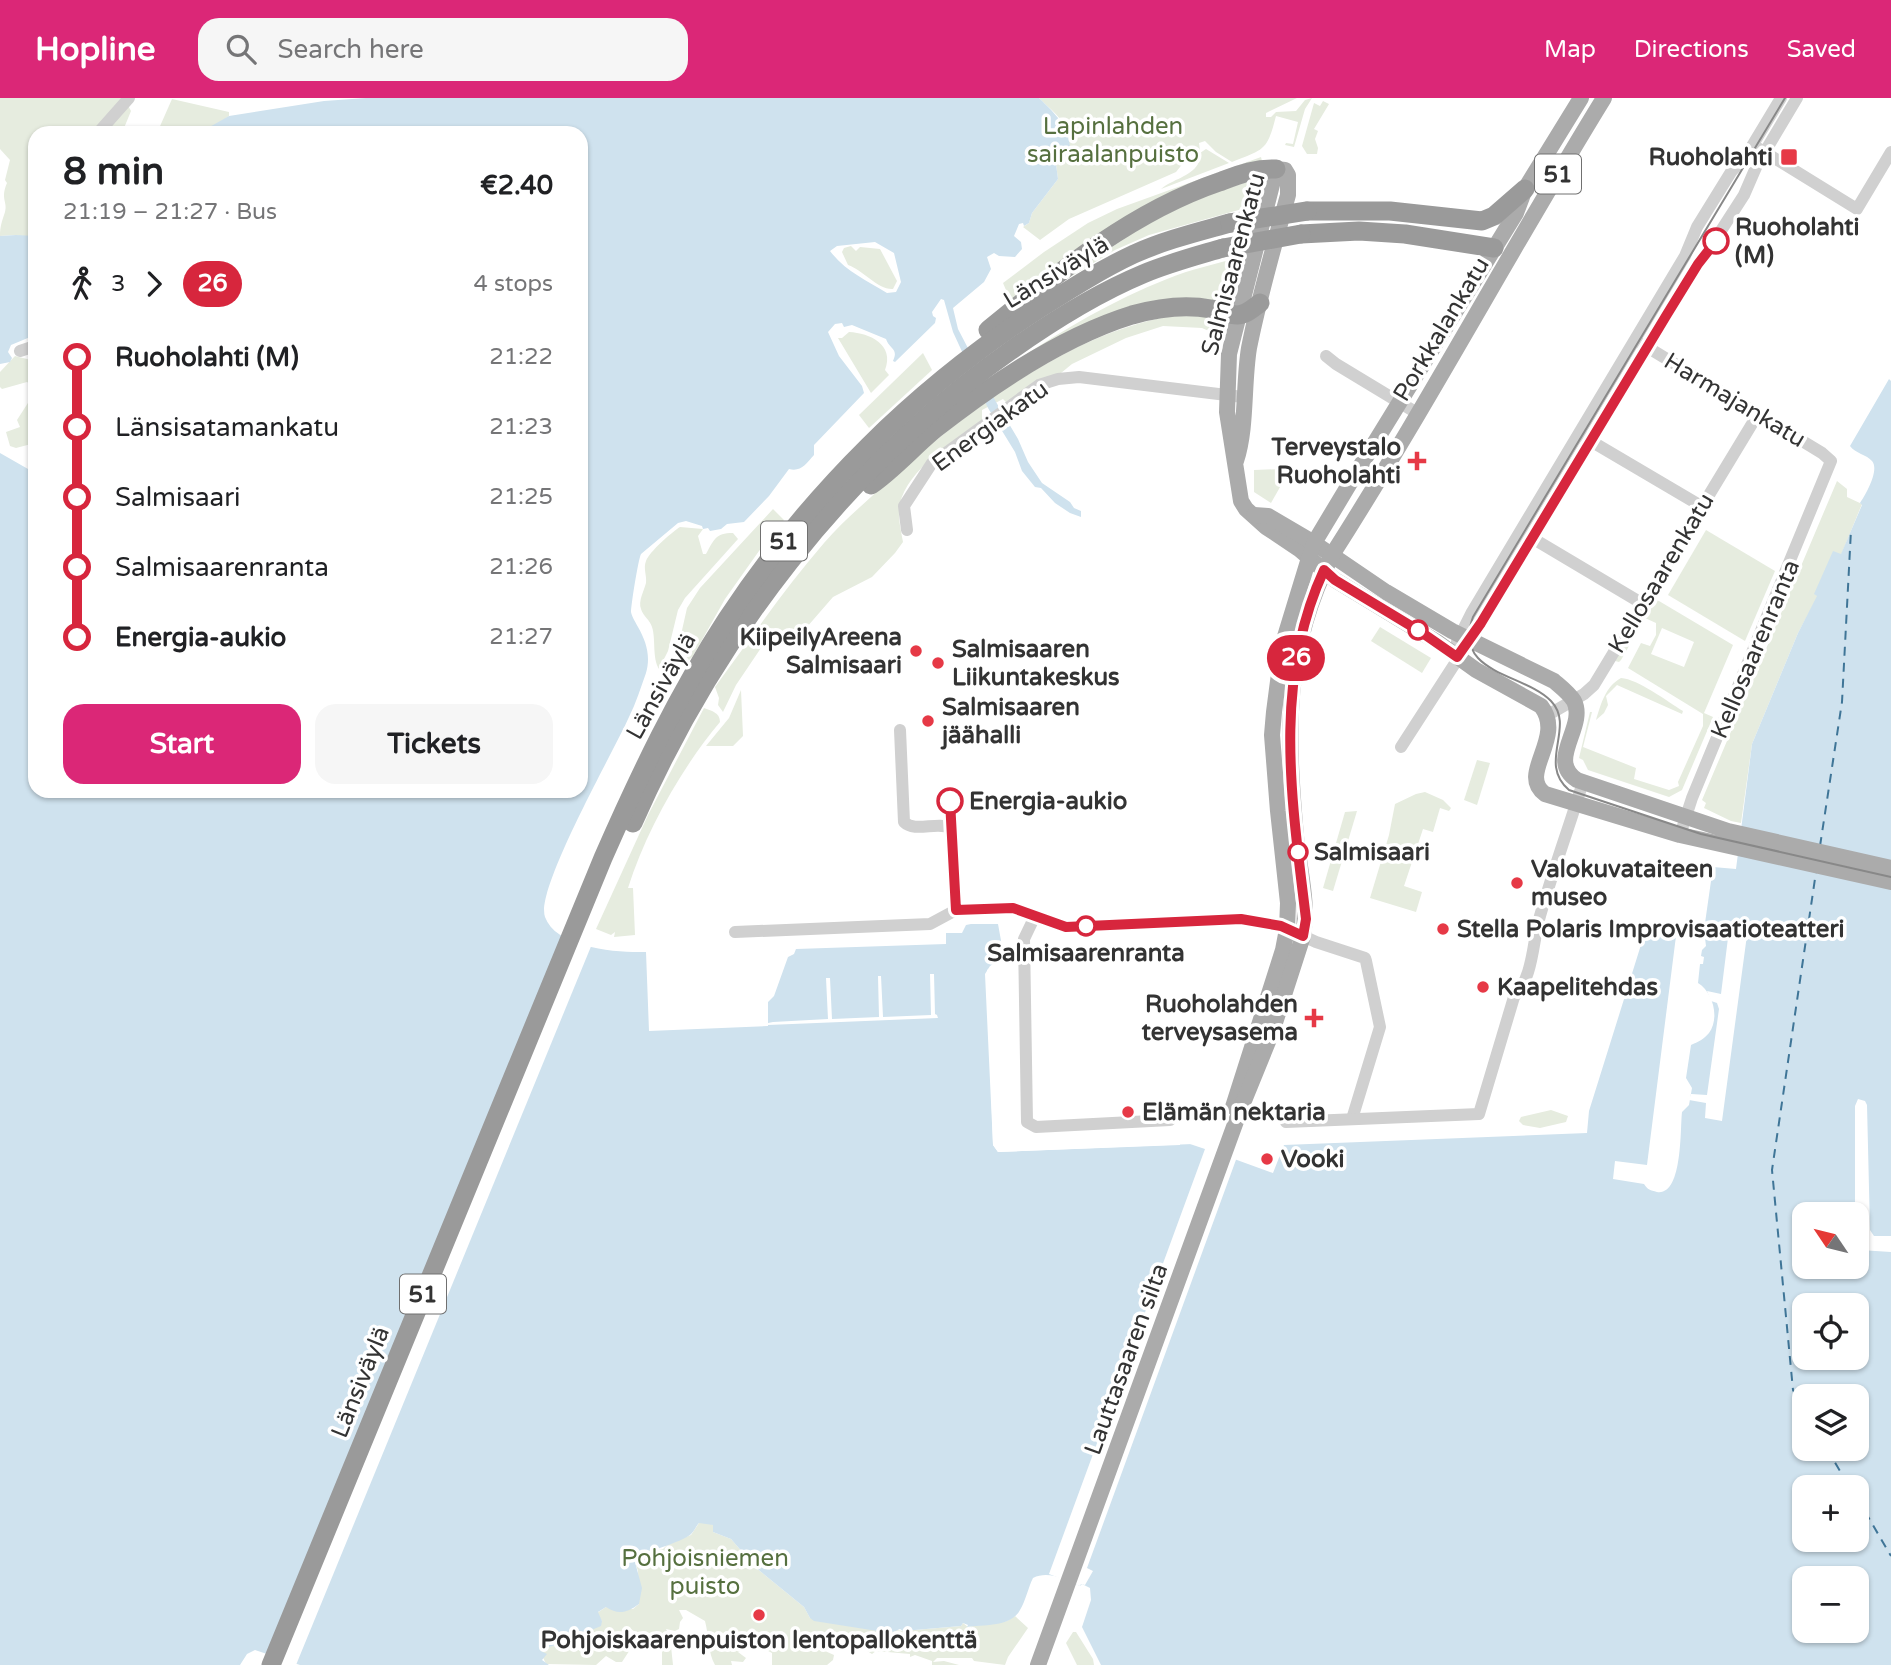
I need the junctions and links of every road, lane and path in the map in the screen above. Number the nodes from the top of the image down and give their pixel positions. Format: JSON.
{"nodes":[{"id":1,"x":128,"y":98,"type":"edge"},
{"id":2,"x":1581,"y":98,"type":"edge"},
{"id":3,"x":1604,"y":98,"type":"edge"},
{"id":4,"x":1781,"y":98,"type":"edge"},
{"id":5,"x":1797,"y":98,"type":"edge"},
{"id":6,"x":104,"y":126,"type":"edge"},
{"id":7,"x":1758,"y":148,"type":"junction"},
{"id":8,"x":1891,"y":152,"type":"edge"},
{"id":9,"x":1276,"y":169,"type":"junction"},
{"id":10,"x":1525,"y":189,"type":"junction"},
{"id":11,"x":1524,"y":231,"type":"junction"},
{"id":12,"x":1494,"y":248,"type":"junction"},
{"id":13,"x":1260,"y":303,"type":"junction"},
{"id":14,"x":1237,"y":315,"type":"junction"},
{"id":15,"x":1641,"y":344,"type":"junction"},
{"id":16,"x":28,"y":348,"type":"edge"},
{"id":17,"x":20,"y":351,"type":"dead end"},
{"id":18,"x":1326,"y":356,"type":"dead end"},
{"id":19,"x":1227,"y":395,"type":"junction"},
{"id":20,"x":1243,"y":397,"type":"junction"},
{"id":21,"x":1399,"y":403,"type":"junction"},
{"id":22,"x":1417,"y":413,"type":"junction"},
{"id":23,"x":1758,"y":414,"type":"junction"},
{"id":24,"x":1578,"y":434,"type":"junction"},
{"id":25,"x":875,"y":440,"type":"junction"},
{"id":26,"x":1591,"y":441,"type":"junction"},
{"id":27,"x":1236,"y":461,"type":"junction"},
{"id":28,"x":1832,"y":463,"type":"joint"},
{"id":29,"x":1702,"y":506,"type":"junction"},
{"id":30,"x":833,"y":511,"type":"junction"},
{"id":31,"x":1523,"y":527,"type":"junction"},
{"id":32,"x":907,"y":530,"type":"dead end"},
{"id":33,"x":1532,"y":538,"type":"junction"},
{"id":34,"x":1311,"y":550,"type":"junction"},
{"id":35,"x":1328,"y":563,"type":"junction"},
{"id":36,"x":1643,"y":604,"type":"junction"},
{"id":37,"x":1465,"y":637,"type":"junction"},
{"id":38,"x":1454,"y":659,"type":"junction"},
{"id":39,"x":1573,"y":700,"type":"junction"},
{"id":40,"x":1548,"y":715,"type":"junction"},
{"id":41,"x":900,"y":730,"type":"dead end"},
{"id":42,"x":1402,"y":747,"type":"dead end"},
{"id":43,"x":1583,"y":782,"type":"junction"},
{"id":44,"x":1576,"y":803,"type":"junction"},
{"id":45,"x":1685,"y":816,"type":"junction"},
{"id":46,"x":1679,"y":835,"type":"junction"},
{"id":47,"x":1727,"y":837,"type":"junction"},
{"id":48,"x":1891,"y":868,"type":"edge"},
{"id":49,"x":1891,"y":882,"type":"edge"},
{"id":50,"x":956,"y":910,"type":"junction"},
{"id":51,"x":1035,"y":916,"type":"junction"},
{"id":52,"x":581,"y":926,"type":"junction"},
{"id":53,"x":1287,"y":929,"type":"junction"},
{"id":54,"x":735,"y":932,"type":"dead end"},
{"id":55,"x":1303,"y":936,"type":"junction"},
{"id":56,"x":1352,"y":1119,"type":"junction"},
{"id":57,"x":1170,"y":1120,"type":"dead end"},
{"id":58,"x":1286,"y":1122,"type":"dead end"},
{"id":59,"x":1222,"y":1151,"type":"junction"},
{"id":60,"x":1064,"y":1580,"type":"junction"},
{"id":61,"x":271,"y":1665,"type":"edge"},
{"id":62,"x":285,"y":1665,"type":"edge"},
{"id":63,"x":1030,"y":1665,"type":"edge"},
{"id":64,"x":1038,"y":1665,"type":"edge"}],
"edges":[{"from":1,"to":6,"type":"street"},
{"from":2,"to":10,"type":"main road","name":"Porkkalankatu","number":"51"},
{"from":3,"to":11,"type":"main road","name":"Porkkalankatu","number":"51"},
{"from":4,"to":7,"type":"street"},
{"from":5,"to":7,"type":"street"},
{"from":7,"to":8,"type":"street"},
{"from":7,"to":15,"type":"street"},
{"from":7,"to":15,"type":"street"},
{"from":9,"to":13,"type":"main road","name":"Salmisaarenkatu"},
{"from":9,"to":14,"type":"main road","name":"Salmisaarenkatu"},
{"from":9,"to":25,"type":"highway"},
{"from":10,"to":12,"type":"main road","name":"Porkkalankatu"},
{"from":10,"to":25,"type":"highway","name":"Länsiväylä","number":"51","bridge":true},
{"from":11,"to":12,"type":"main road","number":"51"},
{"from":11,"to":22,"type":"main road","name":"Porkkalankatu"},
{"from":12,"to":21,"type":"main road","name":"Porkkalankatu"},
{"from":12,"to":30,"type":"highway","name":"Länsiväylä","number":"51","bridge":true},
{"from":13,"to":14,"type":"highway"},
{"from":13,"to":20,"type":"main road","name":"Salmisaarenkatu"},
{"from":14,"to":19,"type":"main road","name":"Salmisaarenkatu"},
{"from":14,"to":30,"type":"highway"},
{"from":15,"to":23,"type":"street","name":"Harmajankatu"},
{"from":15,"to":24,"type":"street"},
{"from":15,"to":26,"type":"street"},
{"from":16,"to":17,"type":"street"},
{"from":18,"to":21,"type":"street"},
{"from":19,"to":20,"type":"street","name":"Energiakatu"},
{"from":19,"to":27,"type":"main road","name":"Salmisaarenkatu"},
{"from":19,"to":32,"type":"street","name":"Energiakatu"},
{"from":20,"to":27,"type":"main road","name":"Salmisaarenkatu"},
{"from":21,"to":22,"type":"street"},
{"from":21,"to":34,"type":"main road","name":"Porkkalankatu"},
{"from":22,"to":35,"type":"main road","name":"Porkkalankatu"},
{"from":23,"to":28,"type":"street","name":"Harmajankatu"},
{"from":23,"to":29,"type":"street","name":"Kellosaarenkatu"},
{"from":24,"to":26,"type":"street"},
{"from":24,"to":31,"type":"street"},
{"from":25,"to":52,"type":"highway","name":"Länsiväylä","number":"51"},
{"from":26,"to":29,"type":"street"},
{"from":26,"to":33,"type":"street"},
{"from":27,"to":34,"type":"main road","name":"Salmisaarenkatu"},
{"from":28,"to":45,"type":"street","name":"Kellosaarenranta"},
{"from":29,"to":36,"type":"street","name":"Kellosaarenkatu"},
{"from":30,"to":52,"type":"highway","name":"Länsiväylä","number":"51"},
{"from":31,"to":33,"type":"street"},
{"from":31,"to":37,"type":"street"},
{"from":33,"to":36,"type":"street"},
{"from":33,"to":37,"type":"street"},
{"from":34,"to":35,"type":"main road","name":"Salmisaarenkatu"},
{"from":34,"to":53,"type":"main road","name":"Porkkalankatu"},
{"from":35,"to":37,"type":"main road"},
{"from":35,"to":38,"type":"main road"},
{"from":35,"to":55,"type":"main road","name":"Porkkalankatu"},
{"from":36,"to":39,"type":"street","name":"Kellosaarenkatu"},
{"from":37,"to":38,"type":"street"},
{"from":37,"to":39,"type":"main road"},
{"from":38,"to":40,"type":"main road"},
{"from":38,"to":42,"type":"street"},
{"from":39,"to":40,"type":"street","name":"Kellosaarenkatu"},
{"from":39,"to":43,"type":"main road"},
{"from":40,"to":44,"type":"main road"},
{"from":41,"to":50,"type":"street"},
{"from":43,"to":44,"type":"street"},
{"from":43,"to":45,"type":"main road"},
{"from":44,"to":46,"type":"main road"},
{"from":44,"to":56,"type":"street"},
{"from":45,"to":46,"type":"street","name":"Kellosaarenranta"},
{"from":45,"to":47,"type":"main road"},
{"from":46,"to":47,"type":"main road"},
{"from":47,"to":48,"type":"main road"},
{"from":47,"to":49,"type":"main road"},
{"from":50,"to":51,"type":"street"},
{"from":50,"to":54,"type":"street"},
{"from":51,"to":53,"type":"street"},
{"from":51,"to":57,"type":"street"},
{"from":52,"to":61,"type":"highway","name":"Länsiväylä","number":"51"},
{"from":52,"to":62,"type":"highway","name":"Länsiväylä","number":"51"},
{"from":53,"to":55,"type":"street"},
{"from":53,"to":59,"type":"main road","name":"Porkkalankatu"},
{"from":55,"to":56,"type":"street"},
{"from":55,"to":59,"type":"main road","name":"Porkkalankatu"},
{"from":56,"to":58,"type":"street"},
{"from":59,"to":60,"type":"main road","name":"Lauttasaaren silta"},
{"from":60,"to":63,"type":"main road"},
{"from":60,"to":64,"type":"main road"}]}
